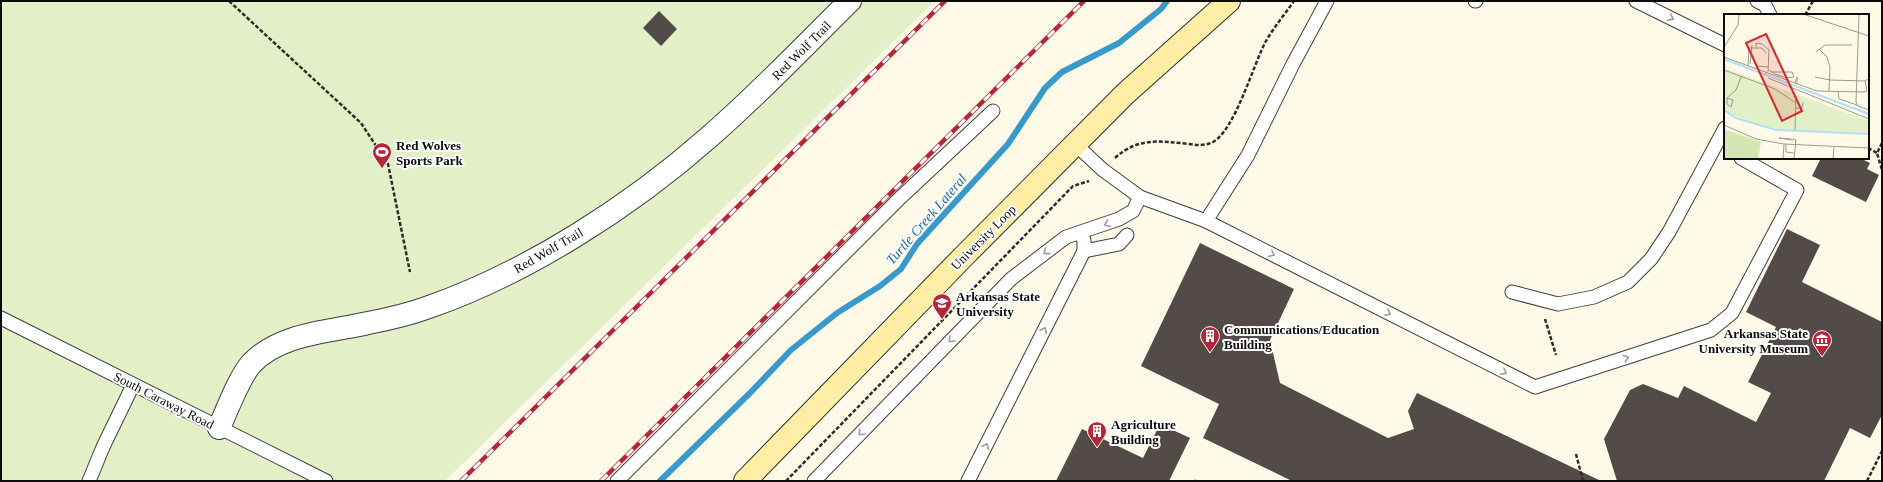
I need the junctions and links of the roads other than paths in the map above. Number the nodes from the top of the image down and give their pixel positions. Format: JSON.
{"nodes":[{"id":1,"x":850,"y":1,"type":"edge"},
{"id":2,"x":1229,"y":1,"type":"edge"},
{"id":3,"x":1327,"y":1,"type":"edge"},
{"id":4,"x":1636,"y":1,"type":"edge"},
{"id":5,"x":1757,"y":1,"type":"edge"},
{"id":6,"x":1770,"y":14,"type":"edge"},
{"id":7,"x":1724,"y":45,"type":"edge"},
{"id":8,"x":992,"y":110,"type":"dead end"},
{"id":9,"x":1724,"y":133,"type":"edge"},
{"id":10,"x":1076,"y":145,"type":"junction"},
{"id":11,"x":1721,"y":147,"type":"edge"},
{"id":12,"x":1743,"y":159,"type":"edge"},
{"id":13,"x":1140,"y":197,"type":"junction"},
{"id":14,"x":1206,"y":221,"type":"junction"},
{"id":15,"x":1080,"y":234,"type":"junction"},
{"id":16,"x":1127,"y":235,"type":"dead end"},
{"id":17,"x":1084,"y":250,"type":"junction"},
{"id":18,"x":1512,"y":292,"type":"dead end"},
{"id":19,"x":1,"y":318,"type":"edge"},
{"id":20,"x":133,"y":384,"type":"junction"},
{"id":21,"x":219,"y":428,"type":"junction"},
{"id":22,"x":89,"y":481,"type":"edge"},
{"id":23,"x":326,"y":481,"type":"edge"},
{"id":24,"x":617,"y":481,"type":"edge"},
{"id":25,"x":745,"y":481,"type":"edge"},
{"id":26,"x":814,"y":481,"type":"edge"},
{"id":27,"x":968,"y":481,"type":"edge"}],
"edges":[{"from":1,"to":21,"type":"street","name":"Red Wolf Trail"},
{"from":2,"to":10,"type":"street","name":"University Loop"},
{"from":3,"to":14,"type":"lane"},
{"from":4,"to":7,"type":"lane","one_way":true},
{"from":5,"to":6,"type":"lane"},
{"from":8,"to":24,"type":"lane"},
{"from":9,"to":11,"type":"lane"},
{"from":10,"to":13,"type":"lane"},
{"from":10,"to":25,"type":"street","name":"University Loop"},
{"from":11,"to":18,"type":"lane"},
{"from":14,"to":12,"type":"lane","one_way":true},
{"from":13,"to":14,"type":"lane"},
{"from":13,"to":15,"type":"lane","one_way":true},
{"from":15,"to":17,"type":"lane"},
{"from":15,"to":26,"type":"lane","one_way":true},
{"from":16,"to":17,"type":"lane"},
{"from":27,"to":17,"type":"lane","one_way":true},
{"from":19,"to":20,"type":"lane","name":"South Caraway Road"},
{"from":20,"to":21,"type":"lane","name":"South Caraway Road"},
{"from":20,"to":22,"type":"lane"},
{"from":21,"to":23,"type":"lane","name":"South Caraway Road"}]}
